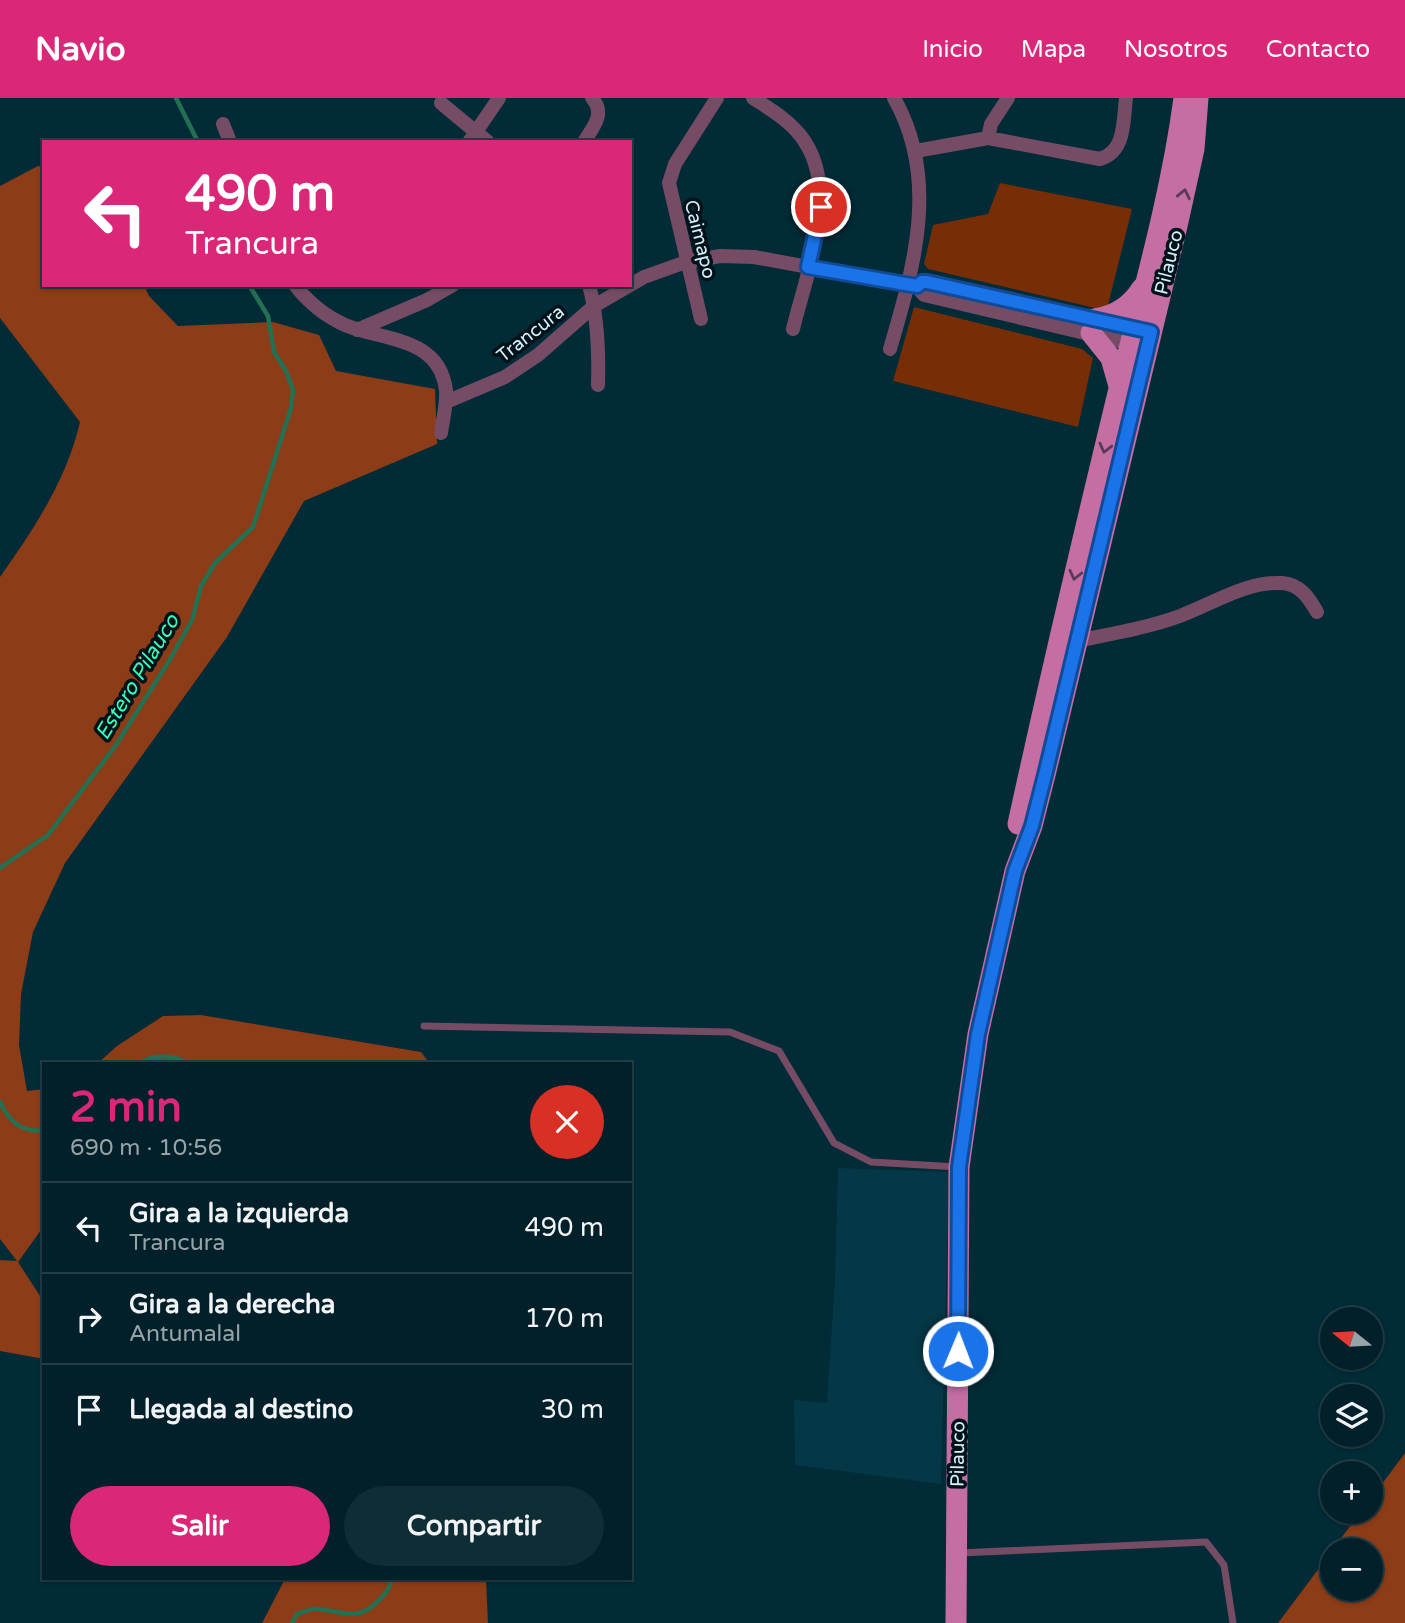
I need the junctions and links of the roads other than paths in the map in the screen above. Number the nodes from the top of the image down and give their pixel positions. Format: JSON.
{"nodes":[{"id":1,"x":499,"y":98,"type":"edge"},
{"id":2,"x":592,"y":98,"type":"edge"},
{"id":3,"x":717,"y":98,"type":"edge"},
{"id":4,"x":753,"y":98,"type":"edge"},
{"id":5,"x":894,"y":98,"type":"edge"},
{"id":6,"x":1008,"y":98,"type":"edge"},
{"id":7,"x":1126,"y":98,"type":"edge"},
{"id":8,"x":1184,"y":98,"type":"edge"},
{"id":9,"x":1198,"y":98,"type":"edge"},
{"id":10,"x":440,"y":103,"type":"dead end"},
{"id":11,"x":223,"y":124,"type":"dead end"},
{"id":12,"x":473,"y":136,"type":"edge"},
{"id":13,"x":988,"y":138,"type":"junction"},
{"id":14,"x":229,"y":140,"type":"edge"},
{"id":15,"x":585,"y":140,"type":"edge"},
{"id":16,"x":916,"y":151,"type":"junction"},
{"id":17,"x":686,"y":262,"type":"junction"},
{"id":18,"x":808,"y":267,"type":"junction"},
{"id":19,"x":1146,"y":276,"type":"junction"},
{"id":20,"x":632,"y":284,"type":"edge"},
{"id":21,"x":913,"y":286,"type":"junction"},
{"id":22,"x":297,"y":287,"type":"edge"},
{"id":23,"x":450,"y":287,"type":"edge"},
{"id":24,"x":589,"y":287,"type":"edge"},
{"id":25,"x":627,"y":287,"type":"edge"},
{"id":26,"x":594,"y":306,"type":"junction"},
{"id":27,"x":701,"y":319,"type":"dead end"},
{"id":28,"x":1093,"y":326,"type":"junction"},
{"id":29,"x":793,"y":329,"type":"dead end"},
{"id":30,"x":357,"y":330,"type":"junction"},
{"id":31,"x":1141,"y":338,"type":"junction"},
{"id":32,"x":890,"y":349,"type":"dead end"},
{"id":33,"x":598,"y":385,"type":"dead end"},
{"id":34,"x":1120,"y":388,"type":"junction"},
{"id":35,"x":446,"y":402,"type":"junction"},
{"id":36,"x":441,"y":433,"type":"dead end"},
{"id":37,"x":1317,"y":612,"type":"dead end"},
{"id":38,"x":1076,"y":641,"type":"junction"},
{"id":39,"x":1015,"y":871,"type":"junction"},
{"id":40,"x":424,"y":1026,"type":"dead end"},
{"id":41,"x":959,"y":1167,"type":"junction"},
{"id":42,"x":955,"y":1553,"type":"junction"},
{"id":43,"x":956,"y":1623,"type":"edge"},
{"id":44,"x":1233,"y":1623,"type":"edge"}],
"edges":[{"from":1,"to":12,"type":"street"},
{"from":2,"to":15,"type":"street"},
{"from":3,"to":17,"type":"street","name":"Caimapo"},
{"from":4,"to":18,"type":"street"},
{"from":5,"to":16,"type":"street"},
{"from":6,"to":13,"type":"street"},
{"from":7,"to":13,"type":"street"},
{"from":8,"to":19,"type":"main road","name":"Pilauco"},
{"from":31,"to":9,"type":"main road","name":"Pilauco","one_way":true},
{"from":10,"to":12,"type":"street"},
{"from":11,"to":14,"type":"street"},
{"from":13,"to":16,"type":"street"},
{"from":16,"to":21,"type":"street"},
{"from":17,"to":18,"type":"street","name":"Trancura"},
{"from":17,"to":20,"type":"street","name":"Trancura"},
{"from":17,"to":27,"type":"street","name":"Caimapo"},
{"from":18,"to":21,"type":"street","name":"Trancura"},
{"from":18,"to":29,"type":"street"},
{"from":19,"to":28,"type":"main road"},
{"from":19,"to":31,"type":"main road","name":"Pilauco"},
{"from":21,"to":28,"type":"street","name":"Trancura"},
{"from":21,"to":32,"type":"street"},
{"from":22,"to":30,"type":"street"},
{"from":23,"to":30,"type":"street"},
{"from":24,"to":26,"type":"street"},
{"from":25,"to":26,"type":"street","name":"Trancura"},
{"from":26,"to":33,"type":"street"},
{"from":26,"to":35,"type":"street","name":"Trancura"},
{"from":28,"to":31,"type":"street","name":"Trancura"},
{"from":28,"to":34,"type":"main road"},
{"from":30,"to":35,"type":"street"},
{"from":31,"to":34,"type":"main road","name":"Pilauco"},
{"from":31,"to":38,"type":"main road","name":"Pilauco"},
{"from":34,"to":39,"type":"main road","name":"Pilauco","one_way":true},
{"from":35,"to":36,"type":"street"},
{"from":37,"to":38,"type":"street"},
{"from":38,"to":39,"type":"main road","name":"Pilauco"},
{"from":39,"to":41,"type":"main road","name":"Pilauco"},
{"from":40,"to":41,"type":"lane"},
{"from":41,"to":42,"type":"main road","name":"Pilauco"},
{"from":42,"to":43,"type":"main road","name":"Pilauco"},
{"from":42,"to":44,"type":"lane"}]}
